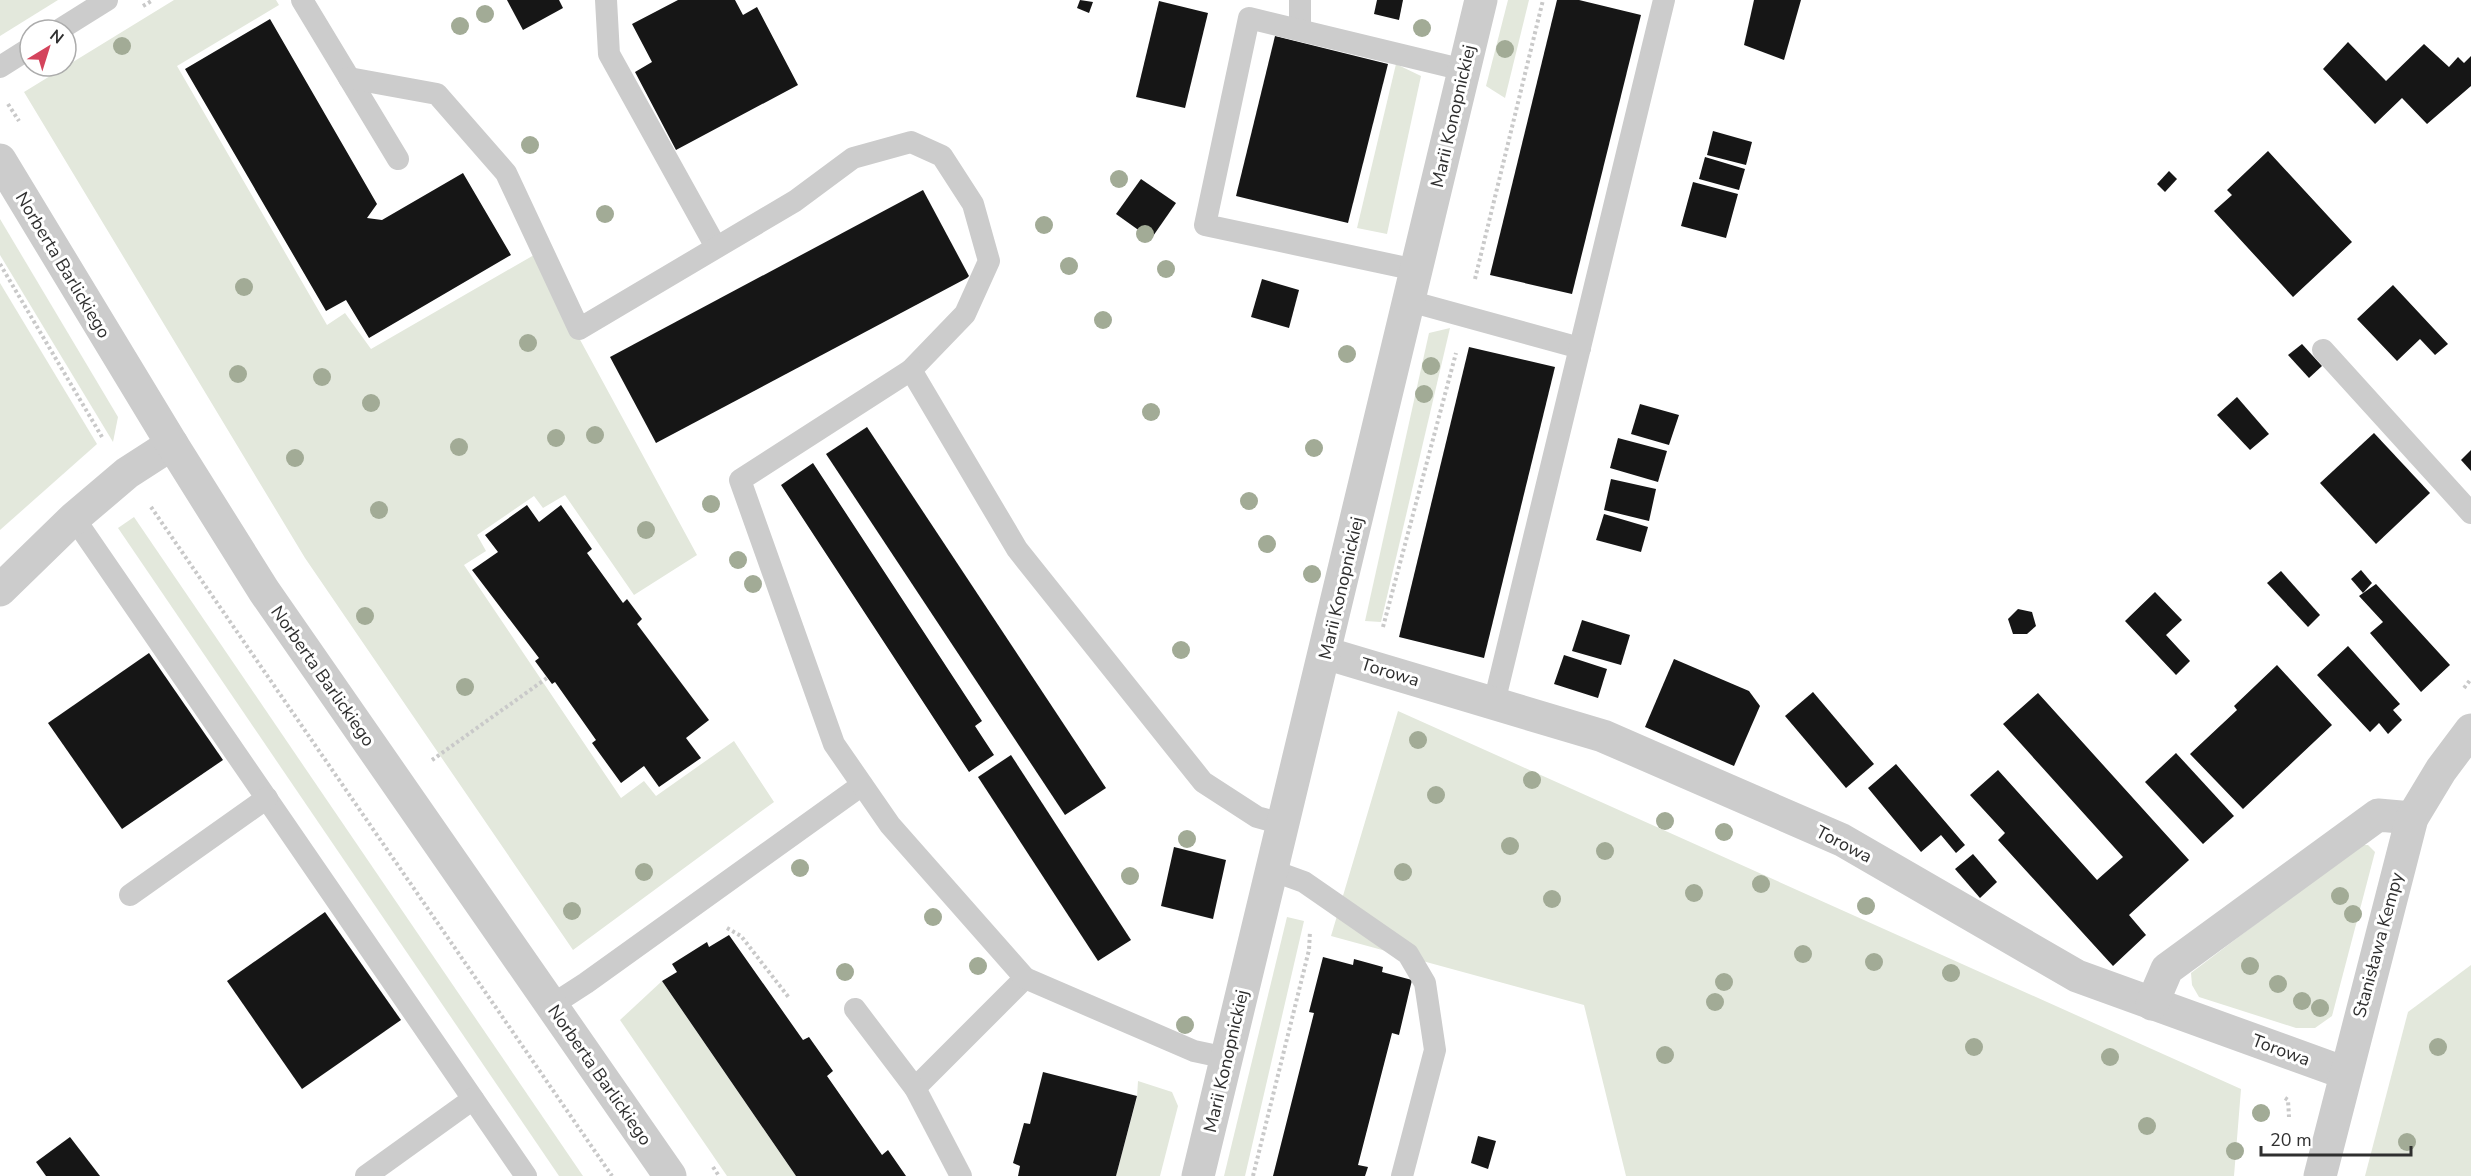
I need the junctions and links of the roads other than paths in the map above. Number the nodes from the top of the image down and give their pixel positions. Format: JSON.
{"nodes":[{"id":1,"x":107,"y":0,"type":"edge"},
{"id":2,"x":302,"y":0,"type":"edge"},
{"id":3,"x":606,"y":0,"type":"edge"},
{"id":4,"x":1300,"y":0,"type":"edge"},
{"id":5,"x":1481,"y":0,"type":"edge"},
{"id":6,"x":1664,"y":0,"type":"edge"},
{"id":7,"x":78,"y":18,"type":"edge"},
{"id":8,"x":1300,"y":30,"type":"junction"},
{"id":9,"x":18,"y":56,"type":"edge"},
{"id":10,"x":0,"y":67,"type":"edge"},
{"id":11,"x":1464,"y":70,"type":"junction"},
{"id":12,"x":349,"y":78,"type":"junction"},
{"id":13,"x":398,"y":159,"type":"dead end"},
{"id":14,"x":0,"y":160,"type":"edge"},
{"id":15,"x":716,"y":247,"type":"junction"},
{"id":16,"x":1416,"y":270,"type":"junction"},
{"id":17,"x":1409,"y":301,"type":"junction"},
{"id":18,"x":1580,"y":348,"type":"junction"},
{"id":19,"x":2323,"y":350,"type":"dead end"},
{"id":20,"x":911,"y":370,"type":"junction"},
{"id":21,"x":172,"y":444,"type":"junction"},
{"id":22,"x":2471,"y":513,"type":"edge"},
{"id":23,"x":74,"y":518,"type":"junction"},
{"id":24,"x":0,"y":590,"type":"edge"},
{"id":25,"x":1325,"y":653,"type":"junction"},
{"id":26,"x":1494,"y":703,"type":"junction"},
{"id":27,"x":2471,"y":730,"type":"edge"},
{"id":28,"x":862,"y":785,"type":"junction"},
{"id":29,"x":267,"y":798,"type":"junction"},
{"id":30,"x":2412,"y":818,"type":"junction"},
{"id":31,"x":1282,"y":824,"type":"junction"},
{"id":32,"x":1271,"y":870,"type":"junction"},
{"id":33,"x":130,"y":895,"type":"dead end"},
{"id":34,"x":1025,"y":978,"type":"junction"},
{"id":35,"x":2152,"y":1004,"type":"junction"},
{"id":36,"x":552,"y":1005,"type":"junction"},
{"id":37,"x":855,"y":1008,"type":"dead end"},
{"id":38,"x":1227,"y":1058,"type":"junction"},
{"id":39,"x":2345,"y":1073,"type":"junction"},
{"id":40,"x":915,"y":1088,"type":"junction"},
{"id":41,"x":473,"y":1100,"type":"junction"},
{"id":42,"x":366,"y":1176,"type":"edge"},
{"id":43,"x":526,"y":1176,"type":"edge"},
{"id":44,"x":670,"y":1176,"type":"edge"},
{"id":45,"x":961,"y":1176,"type":"edge"},
{"id":46,"x":1198,"y":1176,"type":"edge"},
{"id":47,"x":1402,"y":1176,"type":"edge"},
{"id":48,"x":2320,"y":1176,"type":"edge"}],
"edges":[{"from":1,"to":7,"type":"lane"},
{"from":2,"to":12,"type":"lane"},
{"from":3,"to":15,"type":"lane"},
{"from":4,"to":8,"type":"lane"},
{"from":5,"to":11,"type":"street","name":"Marii Konopnickiej"},
{"from":6,"to":18,"type":"lane"},
{"from":8,"to":11,"type":"lane"},
{"from":8,"to":16,"type":"lane"},
{"from":9,"to":10,"type":"lane"},
{"from":11,"to":16,"type":"street","name":"Marii Konopnickiej"},
{"from":12,"to":13,"type":"lane"},
{"from":12,"to":15,"type":"lane"},
{"from":14,"to":21,"type":"street","name":"Norberta Barlickiego"},
{"from":15,"to":20,"type":"lane"},
{"from":16,"to":17,"type":"street","name":"Marii Konopnickiej"},
{"from":17,"to":18,"type":"lane"},
{"from":17,"to":25,"type":"street","name":"Marii Konopnickiej"},
{"from":18,"to":26,"type":"lane"},
{"from":19,"to":22,"type":"lane"},
{"from":20,"to":28,"type":"lane"},
{"from":20,"to":31,"type":"lane"},
{"from":21,"to":23,"type":"street"},
{"from":21,"to":36,"type":"street","name":"Norberta Barlickiego"},
{"from":23,"to":24,"type":"street"},
{"from":23,"to":29,"type":"lane"},
{"from":25,"to":26,"type":"street","name":"Torowa"},
{"from":25,"to":31,"type":"street","name":"Marii Konopnickiej"},
{"from":26,"to":35,"type":"street","name":"Torowa"},
{"from":27,"to":30,"type":"street","name":"Stanisława Kempy"},
{"from":28,"to":34,"type":"lane"},
{"from":28,"to":36,"type":"lane"},
{"from":29,"to":33,"type":"lane"},
{"from":29,"to":41,"type":"lane"},
{"from":30,"to":35,"type":"street"},
{"from":30,"to":39,"type":"street","name":"Stanisława Kempy"},
{"from":31,"to":32,"type":"street","name":"Marii Konopnickiej"},
{"from":32,"to":38,"type":"street","name":"Marii Konopnickiej"},
{"from":32,"to":47,"type":"lane"},
{"from":34,"to":38,"type":"lane"},
{"from":34,"to":40,"type":"lane"},
{"from":35,"to":39,"type":"street","name":"Torowa"},
{"from":36,"to":44,"type":"street","name":"Norberta Barlickiego"},
{"from":37,"to":40,"type":"lane"},
{"from":38,"to":46,"type":"street","name":"Marii Konopnickiej"},
{"from":39,"to":48,"type":"street","name":"Stanisława Kempy"},
{"from":40,"to":45,"type":"lane"},
{"from":41,"to":42,"type":"lane"},
{"from":41,"to":43,"type":"lane"}]}
